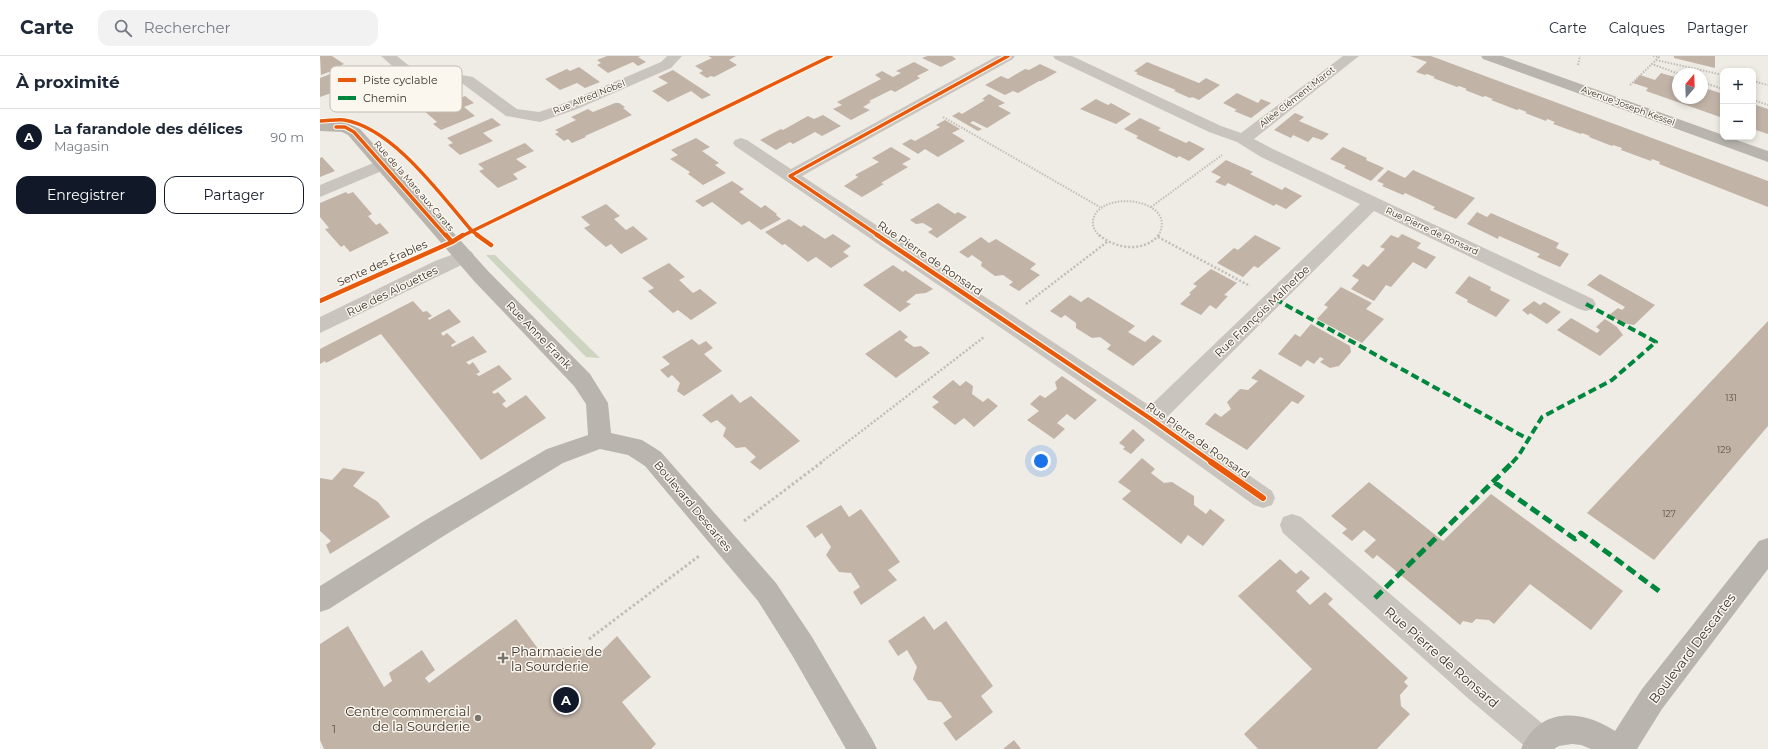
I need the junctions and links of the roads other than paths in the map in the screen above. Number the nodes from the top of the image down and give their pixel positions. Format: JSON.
{"nodes":[{"id":1,"x":388,"y":56,"type":"edge"},
{"id":2,"x":675,"y":56,"type":"edge"},
{"id":3,"x":1008,"y":56,"type":"edge"},
{"id":4,"x":1060,"y":56,"type":"edge"},
{"id":5,"x":1352,"y":56,"type":"edge"},
{"id":6,"x":1488,"y":56,"type":"edge"},
{"id":7,"x":400,"y":66,"type":"edge"},
{"id":8,"x":462,"y":79,"type":"edge"},
{"id":9,"x":320,"y":126,"type":"edge"},
{"id":10,"x":1243,"y":139,"type":"junction"},
{"id":11,"x":741,"y":143,"type":"dead end"},
{"id":12,"x":1768,"y":157,"type":"edge"},
{"id":13,"x":383,"y":164,"type":"junction"},
{"id":14,"x":790,"y":176,"type":"junction"},
{"id":15,"x":320,"y":192,"type":"edge"},
{"id":16,"x":1372,"y":202,"type":"junction"},
{"id":17,"x":458,"y":249,"type":"junction"},
{"id":18,"x":1586,"y":304,"type":"dead end"},
{"id":19,"x":320,"y":326,"type":"edge"},
{"id":20,"x":1151,"y":420,"type":"junction"},
{"id":21,"x":600,"y":440,"type":"junction"},
{"id":22,"x":1263,"y":498,"type":"dead end"},
{"id":23,"x":1292,"y":525,"type":"dead end"},
{"id":24,"x":1768,"y":549,"type":"edge"},
{"id":25,"x":320,"y":600,"type":"edge"},
{"id":26,"x":1538,"y":745,"type":"edge"},
{"id":27,"x":862,"y":749,"type":"edge"},
{"id":28,"x":1616,"y":749,"type":"edge"},
{"id":29,"x":1620,"y":749,"type":"edge"}],
"edges":[{"from":1,"to":7,"type":"street"},
{"from":2,"to":8,"type":"street","name":"Rue Alfred Nobel"},
{"from":3,"to":14,"type":"street"},
{"from":4,"to":10,"type":"street","name":"Rue Pierre de Ronsard"},
{"from":5,"to":10,"type":"street","name":"Allée Clément Marot"},
{"from":6,"to":12,"type":"street","name":"Avenue Joseph Kessel"},
{"from":9,"to":13,"type":"street","name":"Rue de la Mare aux Carats"},
{"from":10,"to":16,"type":"street","name":"Rue Pierre de Ronsard"},
{"from":11,"to":14,"type":"street","name":"Rue Pierre de Ronsard"},
{"from":13,"to":15,"type":"street"},
{"from":13,"to":17,"type":"street","name":"Rue de la Mare aux Carats"},
{"from":14,"to":20,"type":"street","name":"Rue Pierre de Ronsard"},
{"from":16,"to":18,"type":"street","name":"Rue Pierre de Ronsard"},
{"from":16,"to":20,"type":"street","name":"Rue François Malherbe"},
{"from":17,"to":19,"type":"street","name":"Rue des Alouettes"},
{"from":17,"to":21,"type":"street","name":"Rue Anne Frank"},
{"from":20,"to":22,"type":"street","name":"Rue Pierre de Ronsard"},
{"from":21,"to":25,"type":"street"},
{"from":21,"to":27,"type":"street","name":"Boulevard Descartes"},
{"from":23,"to":26,"type":"street","name":"Rue Pierre de Ronsard"},
{"from":24,"to":29,"type":"street","name":"Boulevard Descartes"},
{"from":26,"to":28,"type":"street"}]}
